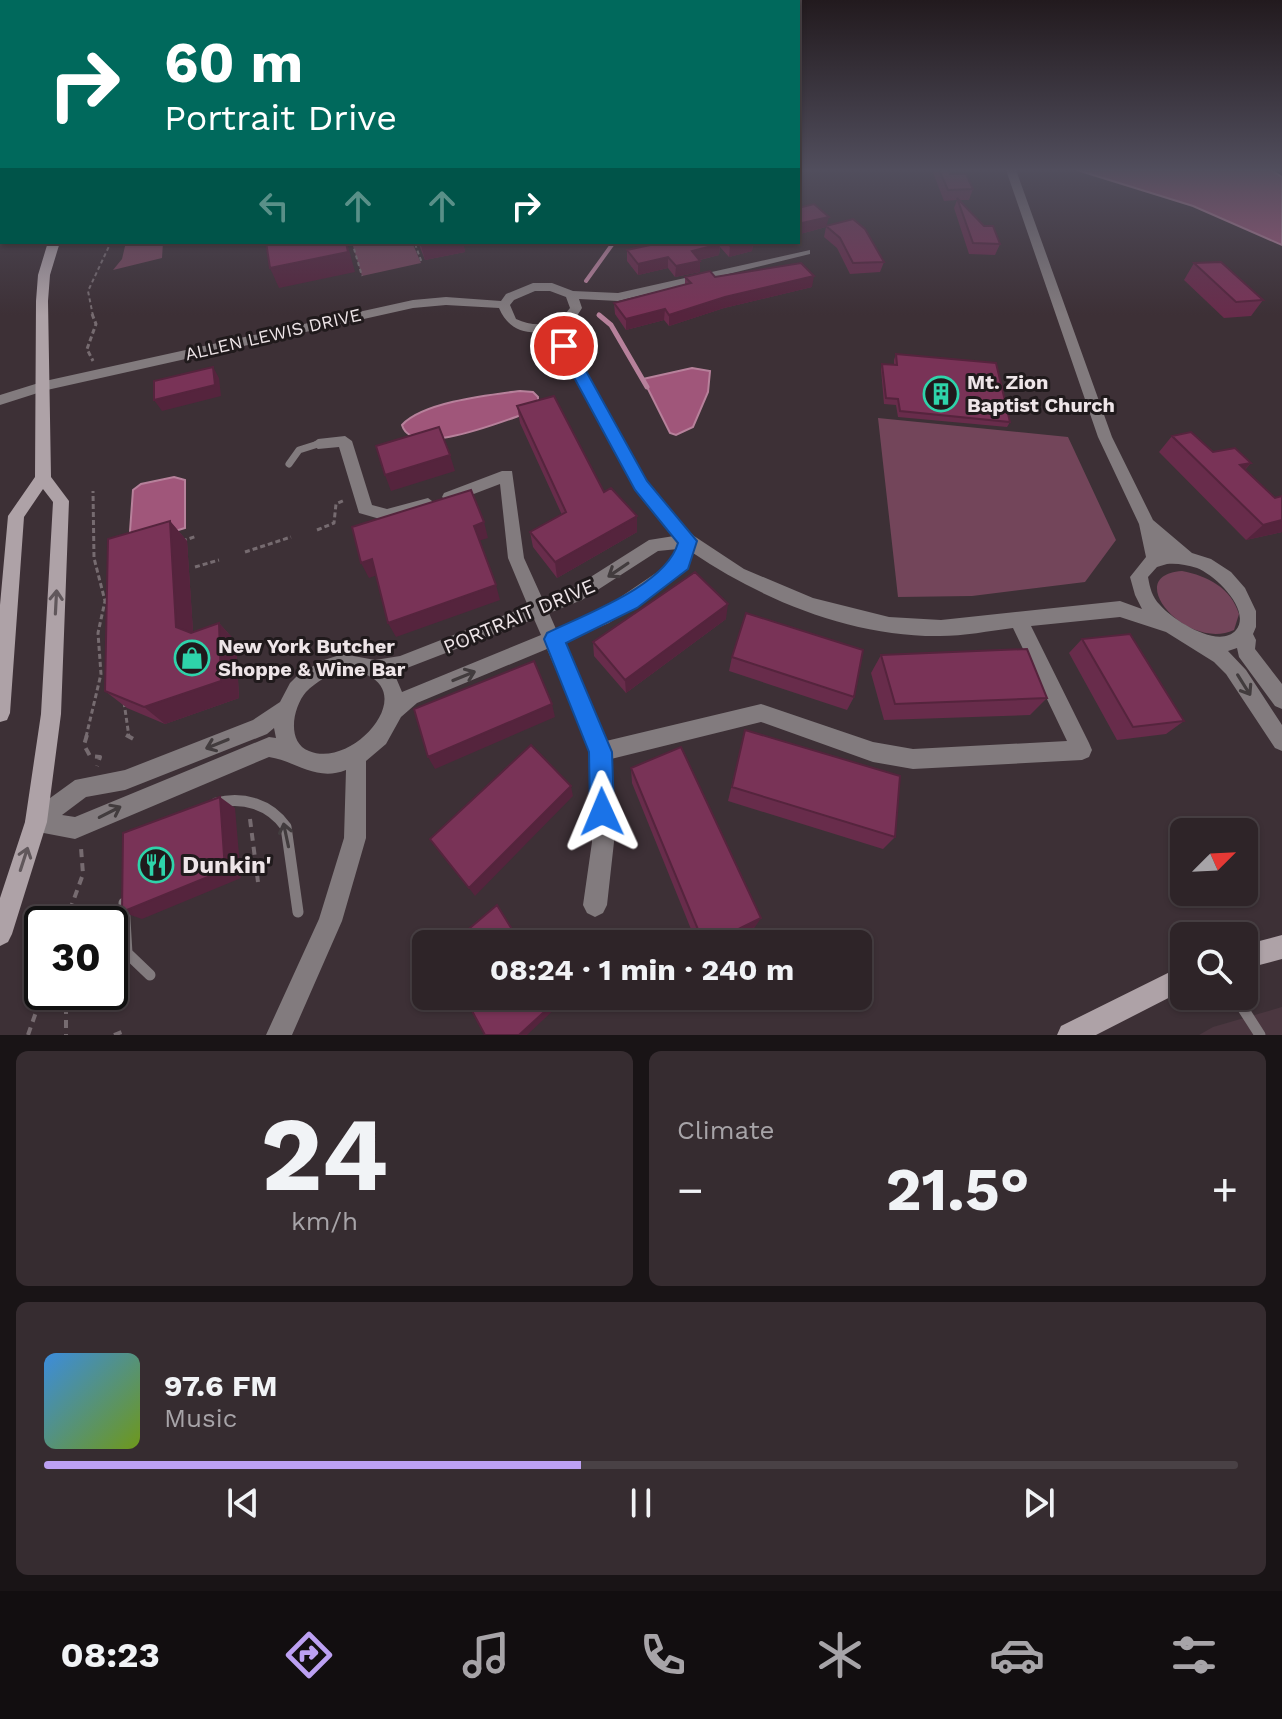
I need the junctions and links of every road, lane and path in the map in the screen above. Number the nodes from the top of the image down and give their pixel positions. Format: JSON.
{"nodes":[{"id":1,"x":1028,"y":218,"type":"edge"},
{"id":2,"x":53,"y":244,"type":"edge"},
{"id":3,"x":110,"y":244,"type":"edge"},
{"id":4,"x":353,"y":244,"type":"edge"},
{"id":5,"x":415,"y":244,"type":"dead end"},
{"id":6,"x":806,"y":252,"type":"dead end"},
{"id":7,"x":422,"y":263,"type":"dead end"},
{"id":8,"x":362,"y":276,"type":"dead end"},
{"id":9,"x":571,"y":295,"type":"junction"},
{"id":10,"x":600,"y":299,"type":"junction"},
{"id":11,"x":504,"y":305,"type":"junction"},
{"id":12,"x":576,"y":308,"type":"junction"},
{"id":13,"x":554,"y":327,"type":"junction"},
{"id":14,"x":92,"y":363,"type":"dead end"},
{"id":15,"x":45,"y":386,"type":"junction"},
{"id":16,"x":1,"y":397,"type":"edge"},
{"id":17,"x":318,"y":444,"type":"joint"},
{"id":18,"x":289,"y":464,"type":"dead end"},
{"id":19,"x":43,"y":478,"type":"junction"},
{"id":20,"x":93,"y":491,"type":"dead end"},
{"id":21,"x":352,"y":498,"type":"dead end"},
{"id":22,"x":1147,"y":524,"type":"junction"},
{"id":23,"x":317,"y":530,"type":"dead end"},
{"id":24,"x":197,"y":536,"type":"dead end"},
{"id":25,"x":291,"y":537,"type":"dead end"},
{"id":26,"x":688,"y":541,"type":"junction"},
{"id":27,"x":169,"y":545,"type":"edge"},
{"id":28,"x":245,"y":552,"type":"dead end"},
{"id":29,"x":1186,"y":558,"type":"junction"},
{"id":30,"x":1155,"y":559,"type":"junction"},
{"id":31,"x":219,"y":560,"type":"dead end"},
{"id":32,"x":195,"y":567,"type":"dead end"},
{"id":33,"x":1140,"y":590,"type":"junction"},
{"id":34,"x":1120,"y":609,"type":"junction"},
{"id":35,"x":1019,"y":621,"type":"junction"},
{"id":36,"x":548,"y":625,"type":"junction"},
{"id":37,"x":1168,"y":625,"type":"junction"},
{"id":38,"x":1195,"y":640,"type":"junction"},
{"id":39,"x":1247,"y":640,"type":"junction"},
{"id":40,"x":377,"y":668,"type":"junction"},
{"id":41,"x":124,"y":697,"type":"edge"},
{"id":42,"x":1282,"y":700,"type":"edge"},
{"id":43,"x":285,"y":709,"type":"junction"},
{"id":44,"x":394,"y":710,"type":"junction"},
{"id":45,"x":0,"y":713,"type":"edge"},
{"id":46,"x":137,"y":741,"type":"dead end"},
{"id":47,"x":1282,"y":741,"type":"edge"},
{"id":48,"x":289,"y":750,"type":"junction"},
{"id":49,"x":601,"y":752,"type":"junction"},
{"id":50,"x":356,"y":757,"type":"junction"},
{"id":51,"x":95,"y":771,"type":"dead end"},
{"id":52,"x":210,"y":805,"type":"edge"},
{"id":53,"x":250,"y":817,"type":"dead end"},
{"id":54,"x":36,"y":822,"type":"junction"},
{"id":55,"x":81,"y":847,"type":"dead end"},
{"id":56,"x":258,"y":882,"type":"dead end"},
{"id":57,"x":123,"y":885,"type":"edge"},
{"id":58,"x":595,"y":905,"type":"dead end"},
{"id":59,"x":71,"y":906,"type":"edge"},
{"id":60,"x":298,"y":912,"type":"dead end"},
{"id":61,"x":0,"y":934,"type":"edge"},
{"id":62,"x":1282,"y":947,"type":"edge"},
{"id":63,"x":1258,"y":953,"type":"edge"},
{"id":64,"x":150,"y":975,"type":"dead end"},
{"id":65,"x":1170,"y":984,"type":"edge"},
{"id":66,"x":37,"y":1010,"type":"edge"},
{"id":67,"x":66,"y":1010,"type":"edge"},
{"id":68,"x":1244,"y":1010,"type":"edge"},
{"id":69,"x":124,"y":1031,"type":"dead end"},
{"id":70,"x":28,"y":1035,"type":"edge"},
{"id":71,"x":66,"y":1035,"type":"edge"},
{"id":72,"x":114,"y":1035,"type":"edge"},
{"id":73,"x":279,"y":1035,"type":"edge"},
{"id":74,"x":1070,"y":1035,"type":"edge"},
{"id":75,"x":1260,"y":1035,"type":"edge"}],
"edges":[{"from":1,"to":22,"type":"street"},
{"from":2,"to":15,"type":"main road"},
{"from":3,"to":14,"type":"path"},
{"from":4,"to":8,"type":"path"},
{"from":5,"to":7,"type":"path"},
{"from":6,"to":10,"type":"street"},
{"from":9,"to":10,"type":"street"},
{"from":9,"to":11,"type":"street"},
{"from":9,"to":12,"type":"street"},
{"from":10,"to":12,"type":"street"},
{"from":11,"to":13,"type":"street"},
{"from":11,"to":15,"type":"street","name":"ALLEN LEWIS DRIVE"},
{"from":12,"to":13,"type":"street"},
{"from":13,"to":26,"type":"street"},
{"from":15,"to":16,"type":"street","name":"ALLEN LEWIS DRIVE"},
{"from":15,"to":19,"type":"main road"},
{"from":17,"to":18,"type":"lane"},
{"from":17,"to":36,"type":"street"},
{"from":19,"to":45,"type":"main road"},
{"from":54,"to":19,"type":"main road","one_way":true},
{"from":20,"to":51,"type":"path"},
{"from":21,"to":23,"type":"path"},
{"from":22,"to":29,"type":"street"},
{"from":22,"to":30,"type":"street"},
{"from":24,"to":27,"type":"path"},
{"from":25,"to":28,"type":"path"},
{"from":26,"to":35,"type":"street"},
{"from":26,"to":36,"type":"street","name":"PORTRAIT DRIVE","one_way":true},
{"from":26,"to":36,"type":"street","name":"PORTRAIT DRIVE"},
{"from":29,"to":30,"type":"street"},
{"from":29,"to":39,"type":"street"},
{"from":30,"to":33,"type":"street"},
{"from":31,"to":32,"type":"path"},
{"from":33,"to":34,"type":"street"},
{"from":33,"to":37,"type":"street"},
{"from":34,"to":35,"type":"street"},
{"from":34,"to":37,"type":"street"},
{"from":35,"to":49,"type":"street"},
{"from":36,"to":40,"type":"street","name":"PORTRAIT DRIVE"},
{"from":44,"to":36,"type":"street","name":"PORTRAIT DRIVE","one_way":true},
{"from":36,"to":49,"type":"street"},
{"from":37,"to":38,"type":"street"},
{"from":38,"to":39,"type":"street"},
{"from":38,"to":47,"type":"street","one_way":true},
{"from":39,"to":42,"type":"street"},
{"from":40,"to":43,"type":"street","name":"PORTRAIT DRIVE"},
{"from":40,"to":44,"type":"street"},
{"from":41,"to":46,"type":"path"},
{"from":43,"to":48,"type":"street"},
{"from":43,"to":54,"type":"street","name":"PORTRAIT DRIVE","one_way":true},
{"from":44,"to":50,"type":"street","name":"PORTRAIT DRIVE"},
{"from":48,"to":50,"type":"street"},
{"from":54,"to":48,"type":"street","one_way":true},
{"from":49,"to":58,"type":"street"},
{"from":50,"to":73,"type":"street"},
{"from":60,"to":52,"type":"lane","one_way":true},
{"from":53,"to":56,"type":"path"},
{"from":61,"to":54,"type":"main road","one_way":true},
{"from":55,"to":59,"type":"path"},
{"from":57,"to":64,"type":"lane"},
{"from":62,"to":63,"type":"main road"},
{"from":65,"to":74,"type":"main road"},
{"from":66,"to":70,"type":"path"},
{"from":67,"to":71,"type":"path"},
{"from":68,"to":75,"type":"lane"},
{"from":69,"to":72,"type":"path"}]}
